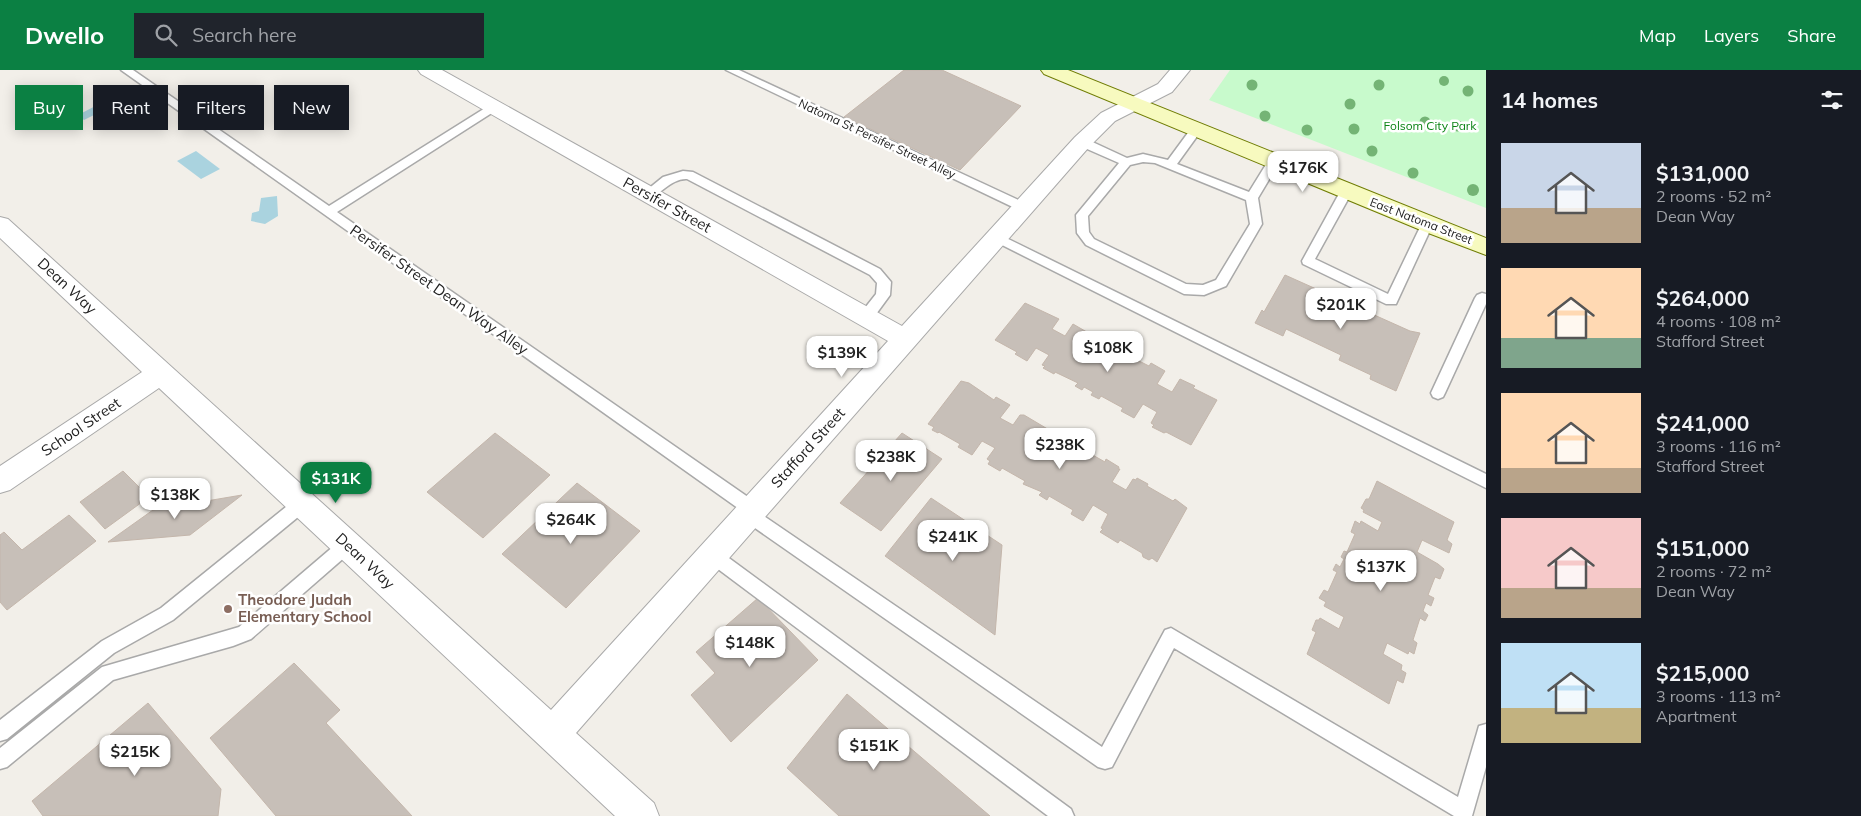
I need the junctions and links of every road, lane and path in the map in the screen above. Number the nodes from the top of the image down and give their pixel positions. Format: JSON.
{"nodes":[{"id":1,"x":126,"y":70,"type":"edge"},
{"id":2,"x":428,"y":70,"type":"edge"},
{"id":3,"x":731,"y":70,"type":"edge"},
{"id":4,"x":1051,"y":70,"type":"edge"},
{"id":5,"x":1180,"y":70,"type":"edge"},
{"id":6,"x":1134,"y":102,"type":"junction"},
{"id":7,"x":494,"y":107,"type":"junction"},
{"id":8,"x":1197,"y":128,"type":"junction"},
{"id":9,"x":1082,"y":142,"type":"junction"},
{"id":10,"x":1274,"y":161,"type":"junction"},
{"id":11,"x":1126,"y":162,"type":"junction"},
{"id":12,"x":1170,"y":165,"type":"junction"},
{"id":13,"x":1346,"y":192,"type":"junction"},
{"id":14,"x":648,"y":194,"type":"junction"},
{"id":15,"x":1252,"y":198,"type":"junction"},
{"id":16,"x":1023,"y":207,"type":"junction"},
{"id":17,"x":328,"y":212,"type":"junction"},
{"id":18,"x":0,"y":224,"type":"edge"},
{"id":19,"x":1427,"y":224,"type":"junction"},
{"id":20,"x":996,"y":237,"type":"junction"},
{"id":21,"x":1486,"y":246,"type":"edge"},
{"id":22,"x":1486,"y":299,"type":"edge"},
{"id":23,"x":866,"y":317,"type":"junction"},
{"id":24,"x":905,"y":339,"type":"junction"},
{"id":25,"x":161,"y":373,"type":"junction"},
{"id":26,"x":1438,"y":393,"type":"dead end"},
{"id":27,"x":0,"y":481,"type":"edge"},
{"id":28,"x":1486,"y":481,"type":"edge"},
{"id":29,"x":303,"y":503,"type":"junction"},
{"id":30,"x":750,"y":512,"type":"junction"},
{"id":31,"x":347,"y":545,"type":"junction"},
{"id":32,"x":712,"y":555,"type":"junction"},
{"id":33,"x":0,"y":732,"type":"edge"},
{"id":34,"x":1486,"y":733,"type":"edge"},
{"id":35,"x":552,"y":734,"type":"junction"},
{"id":36,"x":0,"y":760,"type":"edge"},
{"id":37,"x":1467,"y":814,"type":"edge"},
{"id":38,"x":641,"y":816,"type":"edge"},
{"id":39,"x":1064,"y":816,"type":"edge"}],
"edges":[{"from":1,"to":17,"type":"lane","name":"Persifer Street Dean Way Alley"},
{"from":2,"to":7,"type":"street","name":"Persifer Street"},
{"from":3,"to":16,"type":"lane","name":"Natoma St Persifer Street Alley"},
{"from":4,"to":6,"type":"main road","name":"East Natoma Street"},
{"from":5,"to":6,"type":"street","name":"Stafford Street"},
{"from":6,"to":8,"type":"main road","name":"East Natoma Street"},
{"from":6,"to":9,"type":"street","name":"Stafford Street"},
{"from":7,"to":14,"type":"street","name":"Persifer Street"},
{"from":7,"to":17,"type":"lane"},
{"from":8,"to":10,"type":"main road","name":"East Natoma Street"},
{"from":8,"to":12,"type":"lane"},
{"from":9,"to":11,"type":"lane"},
{"from":9,"to":16,"type":"street","name":"Stafford Street"},
{"from":10,"to":13,"type":"main road","name":"East Natoma Street"},
{"from":10,"to":15,"type":"lane"},
{"from":11,"to":12,"type":"lane"},
{"from":11,"to":15,"type":"lane"},
{"from":12,"to":15,"type":"lane"},
{"from":13,"to":19,"type":"main road","name":"East Natoma Street"},
{"from":13,"to":19,"type":"lane"},
{"from":14,"to":23,"type":"street","name":"Persifer Street"},
{"from":14,"to":23,"type":"lane"},
{"from":16,"to":20,"type":"street","name":"Stafford Street"},
{"from":17,"to":30,"type":"lane","name":"Persifer Street Dean Way Alley"},
{"from":18,"to":25,"type":"street","name":"Dean Way"},
{"from":19,"to":21,"type":"main road","name":"East Natoma Street"},
{"from":20,"to":24,"type":"street","name":"Stafford Street"},
{"from":20,"to":28,"type":"lane"},
{"from":22,"to":26,"type":"lane"},
{"from":23,"to":24,"type":"street","name":"Persifer Street"},
{"from":24,"to":30,"type":"street","name":"Stafford Street"},
{"from":25,"to":27,"type":"street","name":"School Street"},
{"from":25,"to":29,"type":"street","name":"Dean Way"},
{"from":29,"to":31,"type":"street","name":"Dean Way"},
{"from":29,"to":33,"type":"lane"},
{"from":30,"to":32,"type":"street","name":"Stafford Street"},
{"from":30,"to":37,"type":"lane","name":"Persifer Street Dean Way Alley"},
{"from":31,"to":35,"type":"street","name":"Dean Way"},
{"from":31,"to":36,"type":"lane"},
{"from":32,"to":35,"type":"street","name":"Stafford Street"},
{"from":32,"to":39,"type":"lane"},
{"from":34,"to":37,"type":"lane"},
{"from":35,"to":38,"type":"street","name":"Dean Way"}]}
